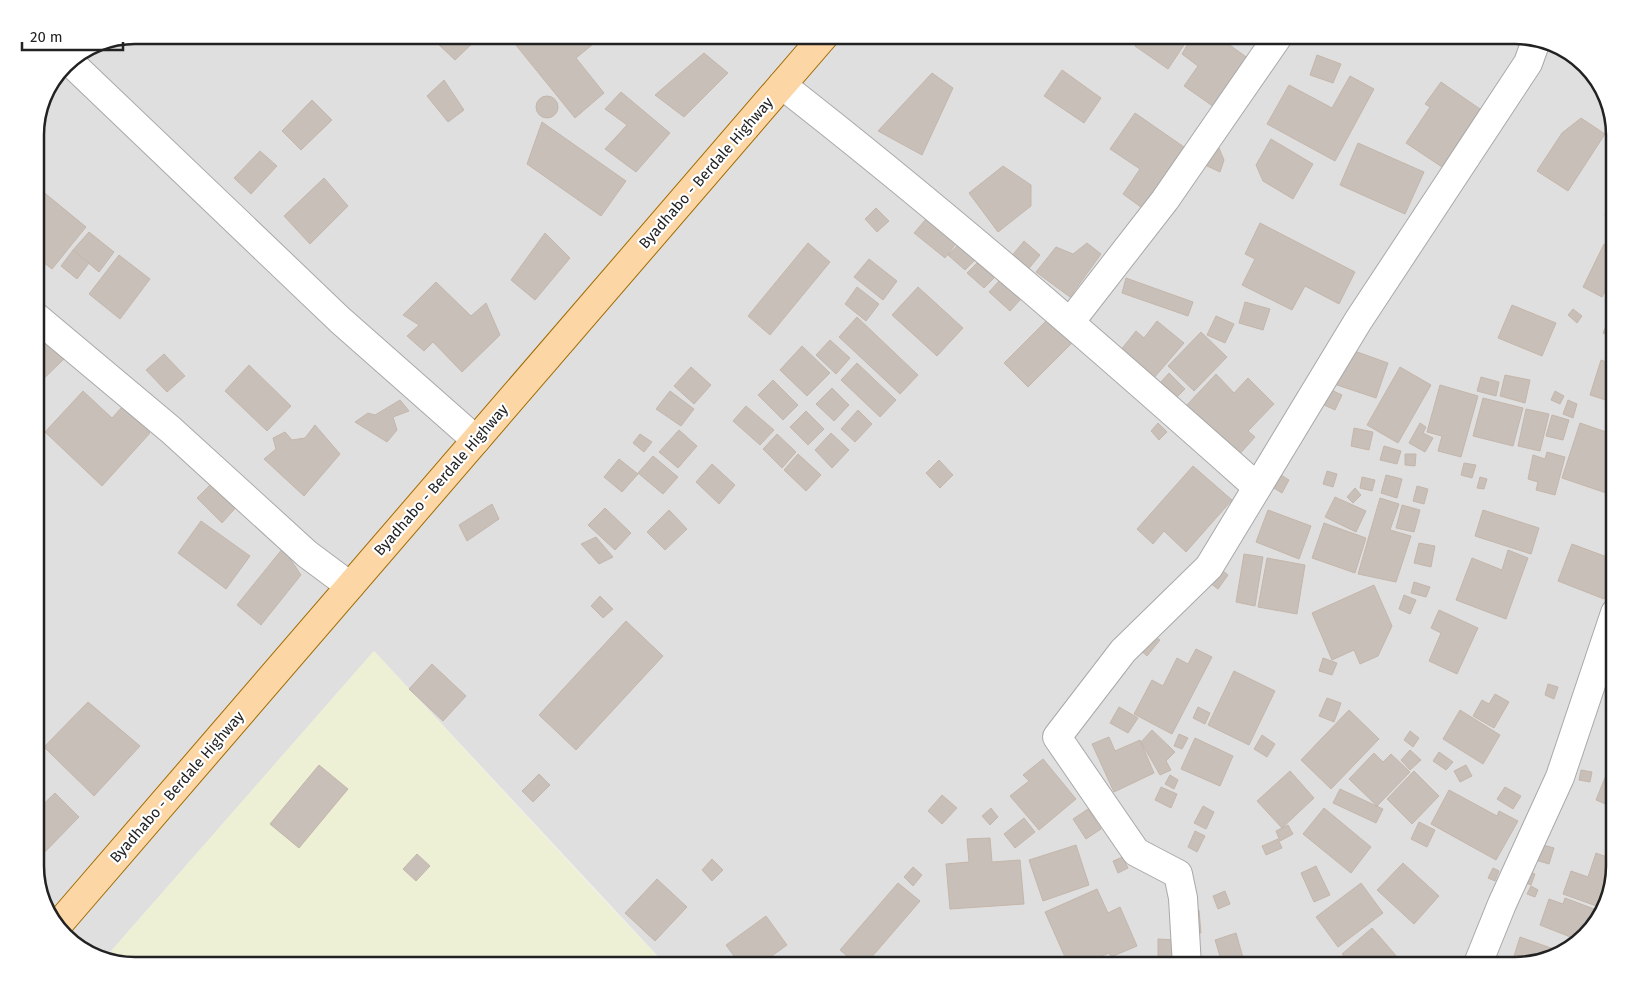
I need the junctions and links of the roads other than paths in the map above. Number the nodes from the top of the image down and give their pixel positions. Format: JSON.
{"nodes":[{"id":1,"x":817,"y":44,"type":"edge"},
{"id":2,"x":1273,"y":44,"type":"edge"},
{"id":3,"x":1534,"y":46,"type":"edge"},
{"id":4,"x":75,"y":66,"type":"edge"},
{"id":5,"x":782,"y":85,"type":"junction"},
{"id":6,"x":1071,"y":322,"type":"junction"},
{"id":7,"x":44,"y":324,"type":"edge"},
{"id":8,"x":476,"y":440,"type":"junction"},
{"id":9,"x":1257,"y":487,"type":"junction"},
{"id":10,"x":350,"y":586,"type":"junction"},
{"id":11,"x":1606,"y":640,"type":"edge"},
{"id":12,"x":62,"y":921,"type":"edge"},
{"id":13,"x":1185,"y":957,"type":"edge"},
{"id":14,"x":1481,"y":957,"type":"edge"}],
"edges":[{"from":1,"to":5,"type":"main road","name":"Byadhabo - Berdale Highway"},
{"from":2,"to":6,"type":"street"},
{"from":3,"to":9,"type":"street"},
{"from":4,"to":8,"type":"street"},
{"from":5,"to":6,"type":"street"},
{"from":5,"to":8,"type":"main road","name":"Byadhabo - Berdale Highway"},
{"from":6,"to":9,"type":"street"},
{"from":7,"to":10,"type":"street"},
{"from":8,"to":10,"type":"main road","name":"Byadhabo - Berdale Highway"},
{"from":9,"to":13,"type":"street"},
{"from":10,"to":12,"type":"main road","name":"Byadhabo - Berdale Highway"},
{"from":11,"to":14,"type":"street"}]}
